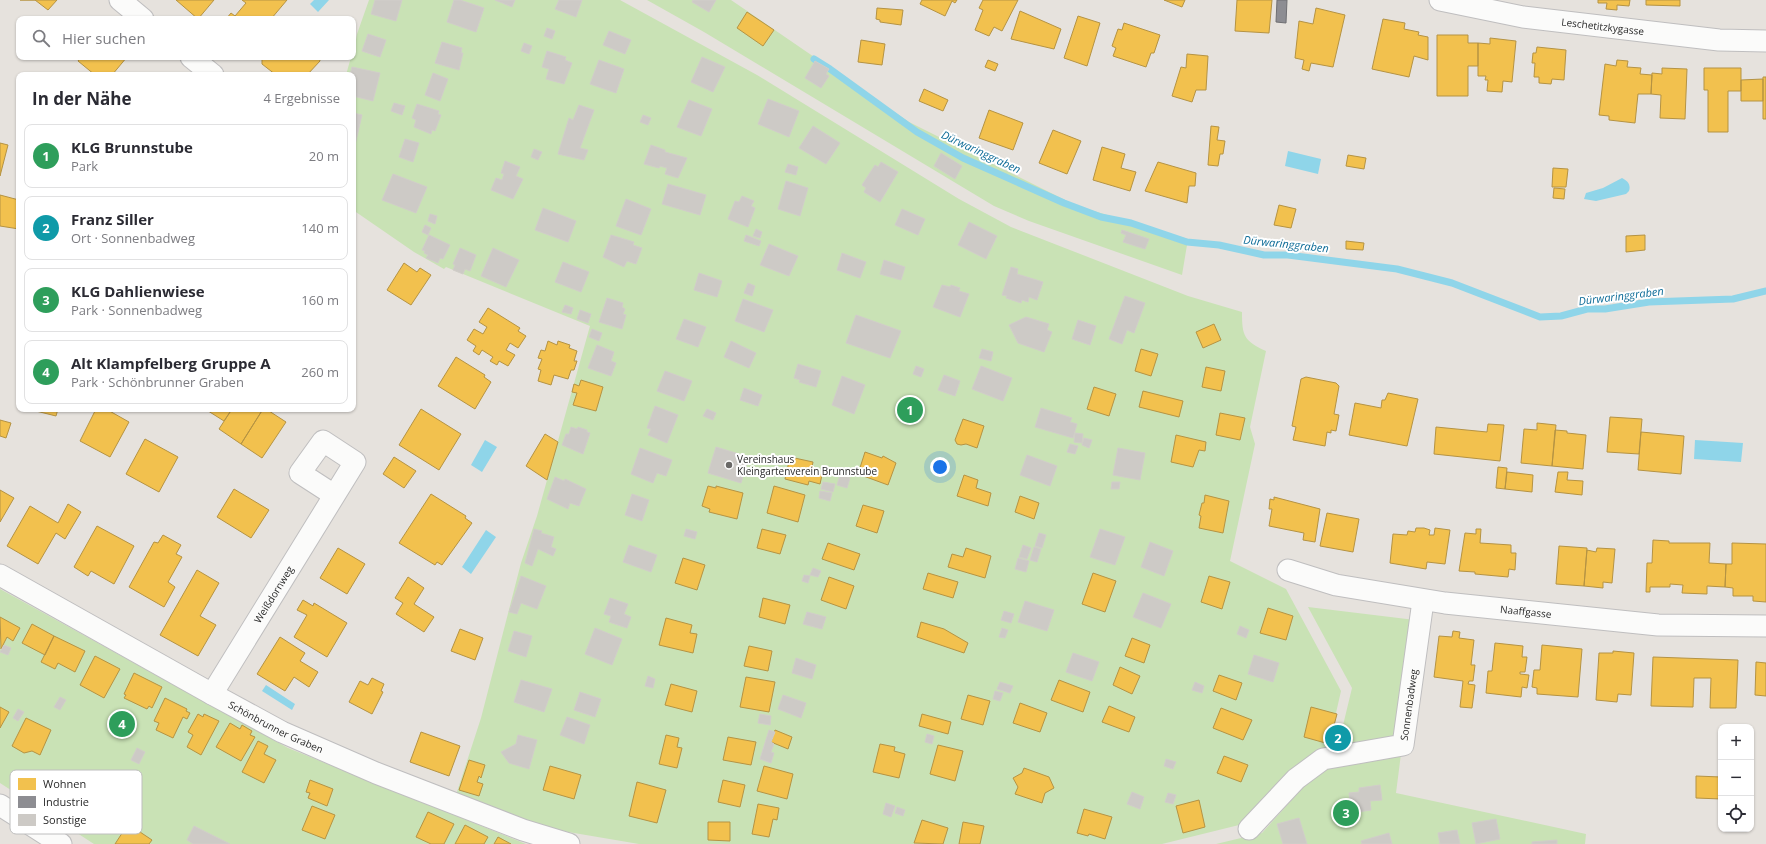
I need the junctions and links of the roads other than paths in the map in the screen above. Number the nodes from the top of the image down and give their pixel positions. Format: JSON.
{"nodes":[{"id":1,"x":120,"y":0,"type":"edge"},
{"id":2,"x":1440,"y":0,"type":"edge"},
{"id":3,"x":139,"y":16,"type":"edge"},
{"id":4,"x":1766,"y":41,"type":"edge"},
{"id":5,"x":195,"y":60,"type":"edge"},
{"id":6,"x":209,"y":72,"type":"edge"},
{"id":7,"x":334,"y":495,"type":"dead end"},
{"id":8,"x":1288,"y":570,"type":"dead end"},
{"id":9,"x":0,"y":575,"type":"edge"},
{"id":10,"x":1423,"y":601,"type":"junction"},
{"id":11,"x":1766,"y":626,"type":"edge"},
{"id":12,"x":212,"y":694,"type":"junction"},
{"id":13,"x":0,"y":805,"type":"edge"},
{"id":14,"x":10,"y":811,"type":"edge"},
{"id":15,"x":1249,"y":829,"type":"dead end"},
{"id":16,"x":45,"y":834,"type":"edge"},
{"id":17,"x":61,"y":844,"type":"edge"},
{"id":18,"x":569,"y":844,"type":"edge"}],
"edges":[{"from":1,"to":3,"type":"street"},
{"from":2,"to":4,"type":"street","name":"Leschetitzkygasse"},
{"from":5,"to":6,"type":"street"},
{"from":7,"to":12,"type":"street","name":"Weißdornweg"},
{"from":8,"to":10,"type":"street","name":"Naaffgasse"},
{"from":9,"to":12,"type":"street","name":"Schönbrunner Graben"},
{"from":10,"to":11,"type":"street","name":"Naaffgasse"},
{"from":10,"to":15,"type":"street","name":"Sonnenbadweg"},
{"from":12,"to":18,"type":"street","name":"Schönbrunner Graben"},
{"from":13,"to":14,"type":"street"},
{"from":16,"to":17,"type":"street"}]}
